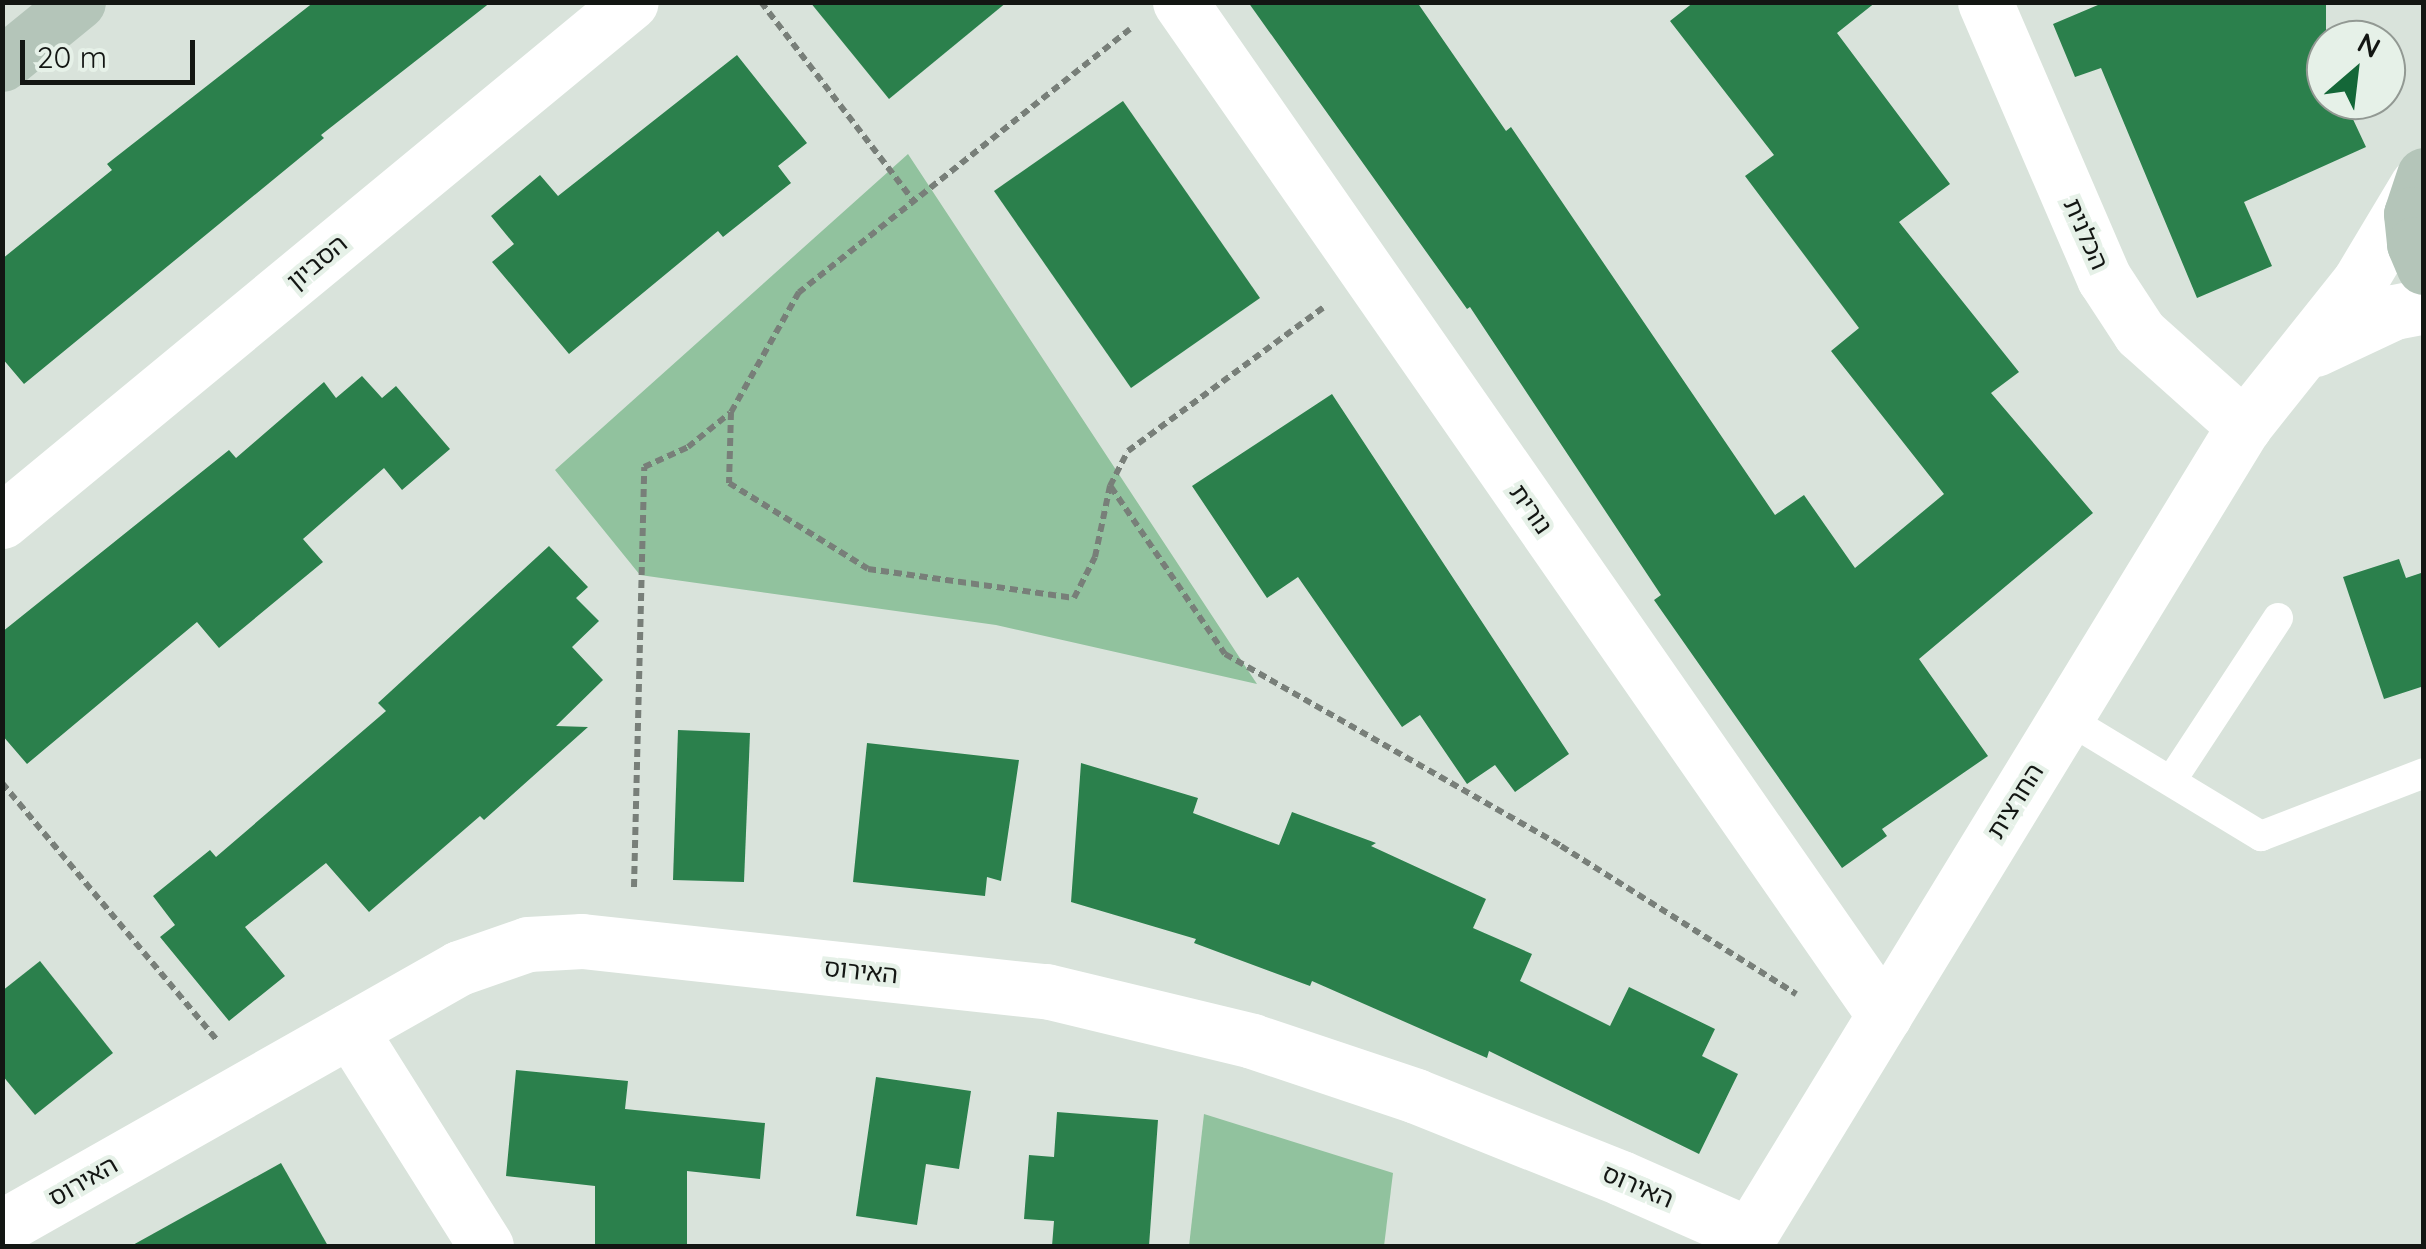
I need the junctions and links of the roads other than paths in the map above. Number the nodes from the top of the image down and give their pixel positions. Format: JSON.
{"nodes":[{"id":1,"x":631,"y":2,"type":"edge"},
{"id":2,"x":1180,"y":2,"type":"edge"},
{"id":3,"x":1986,"y":2,"type":"edge"},
{"id":4,"x":66,"y":10,"type":"edge"},
{"id":5,"x":2,"y":64,"type":"edge"},
{"id":6,"x":2420,"y":180,"type":"edge"},
{"id":7,"x":2424,"y":266,"type":"edge"},
{"id":8,"x":2424,"y":306,"type":"edge"},
{"id":9,"x":2295,"y":360,"type":"junction"},
{"id":10,"x":2244,"y":426,"type":"junction"},
{"id":11,"x":2,"y":521,"type":"edge"},
{"id":12,"x":2278,"y":618,"type":"dead end"},
{"id":13,"x":2066,"y":718,"type":"junction"},
{"id":14,"x":2424,"y":773,"type":"edge"},
{"id":15,"x":2171,"y":781,"type":"junction"},
{"id":16,"x":1876,"y":1028,"type":"junction"},
{"id":17,"x":350,"y":1030,"type":"junction"},
{"id":18,"x":2,"y":1226,"type":"edge"},
{"id":19,"x":1746,"y":1241,"type":"edge"},
{"id":20,"x":486,"y":1246,"type":"edge"}],
"edges":[{"from":1,"to":11,"type":"street","name":"הסביון"},
{"from":2,"to":16,"type":"street","name":"נורית"},
{"from":3,"to":10,"type":"street","name":"הכלנית"},
{"from":4,"to":5,"type":"street"},
{"from":6,"to":7,"type":"street"},
{"from":6,"to":9,"type":"street","name":"החרצית"},
{"from":8,"to":9,"type":"street","name":"החרצית"},
{"from":9,"to":10,"type":"street","name":"החרצית"},
{"from":10,"to":13,"type":"street","name":"החרצית"},
{"from":12,"to":15,"type":"lane"},
{"from":13,"to":15,"type":"lane"},
{"from":13,"to":16,"type":"street","name":"החרצית"},
{"from":14,"to":15,"type":"lane"},
{"from":16,"to":19,"type":"street","name":"החרצית"},
{"from":17,"to":18,"type":"street","name":"האירוס"},
{"from":17,"to":19,"type":"street","name":"האירוס"},
{"from":17,"to":20,"type":"street"}]}
